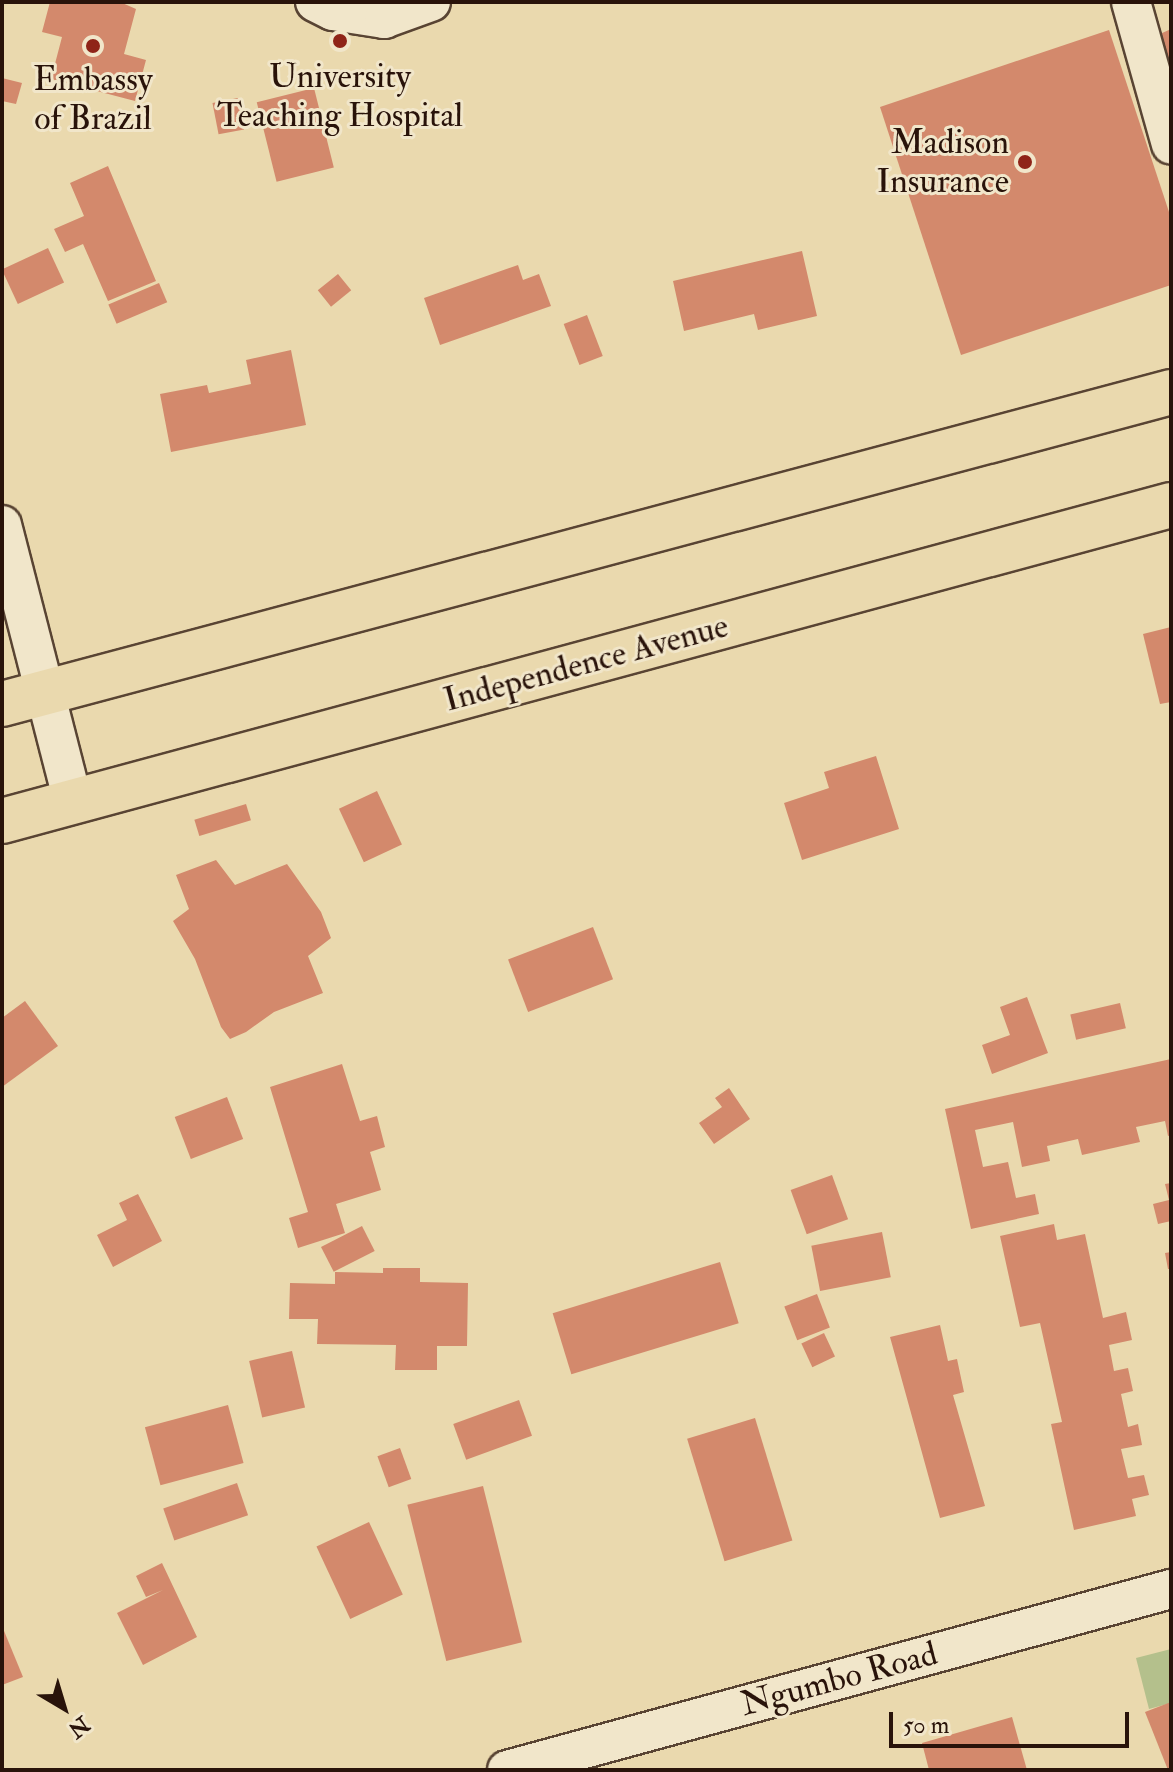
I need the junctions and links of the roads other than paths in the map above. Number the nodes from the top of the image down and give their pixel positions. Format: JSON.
{"nodes":[{"id":1,"x":315,"y":2,"type":"edge"},
{"id":2,"x":431,"y":2,"type":"edge"},
{"id":3,"x":1131,"y":2,"type":"edge"},
{"id":4,"x":1171,"y":144,"type":"edge"},
{"id":5,"x":1171,"y":392,"type":"edge"},
{"id":6,"x":1171,"y":505,"type":"edge"},
{"id":7,"x":2,"y":525,"type":"edge"},
{"id":8,"x":47,"y":692,"type":"junction"},
{"id":9,"x":2,"y":704,"type":"edge"},
{"id":10,"x":73,"y":802,"type":"junction"},
{"id":11,"x":2,"y":821,"type":"edge"},
{"id":12,"x":1171,"y":1589,"type":"edge"},
{"id":13,"x":507,"y":1770,"type":"edge"}],
"edges":[{"from":1,"to":2,"type":"street"},
{"from":3,"to":4,"type":"street"},
{"from":5,"to":8,"type":"main road"},
{"from":6,"to":10,"type":"main road","name":"Independence Avenue"},
{"from":7,"to":8,"type":"street"},
{"from":8,"to":9,"type":"main road"},
{"from":8,"to":10,"type":"street"},
{"from":10,"to":11,"type":"main road","name":"Independence Avenue"},
{"from":12,"to":13,"type":"street","name":"Ngumbo Road"}]}
